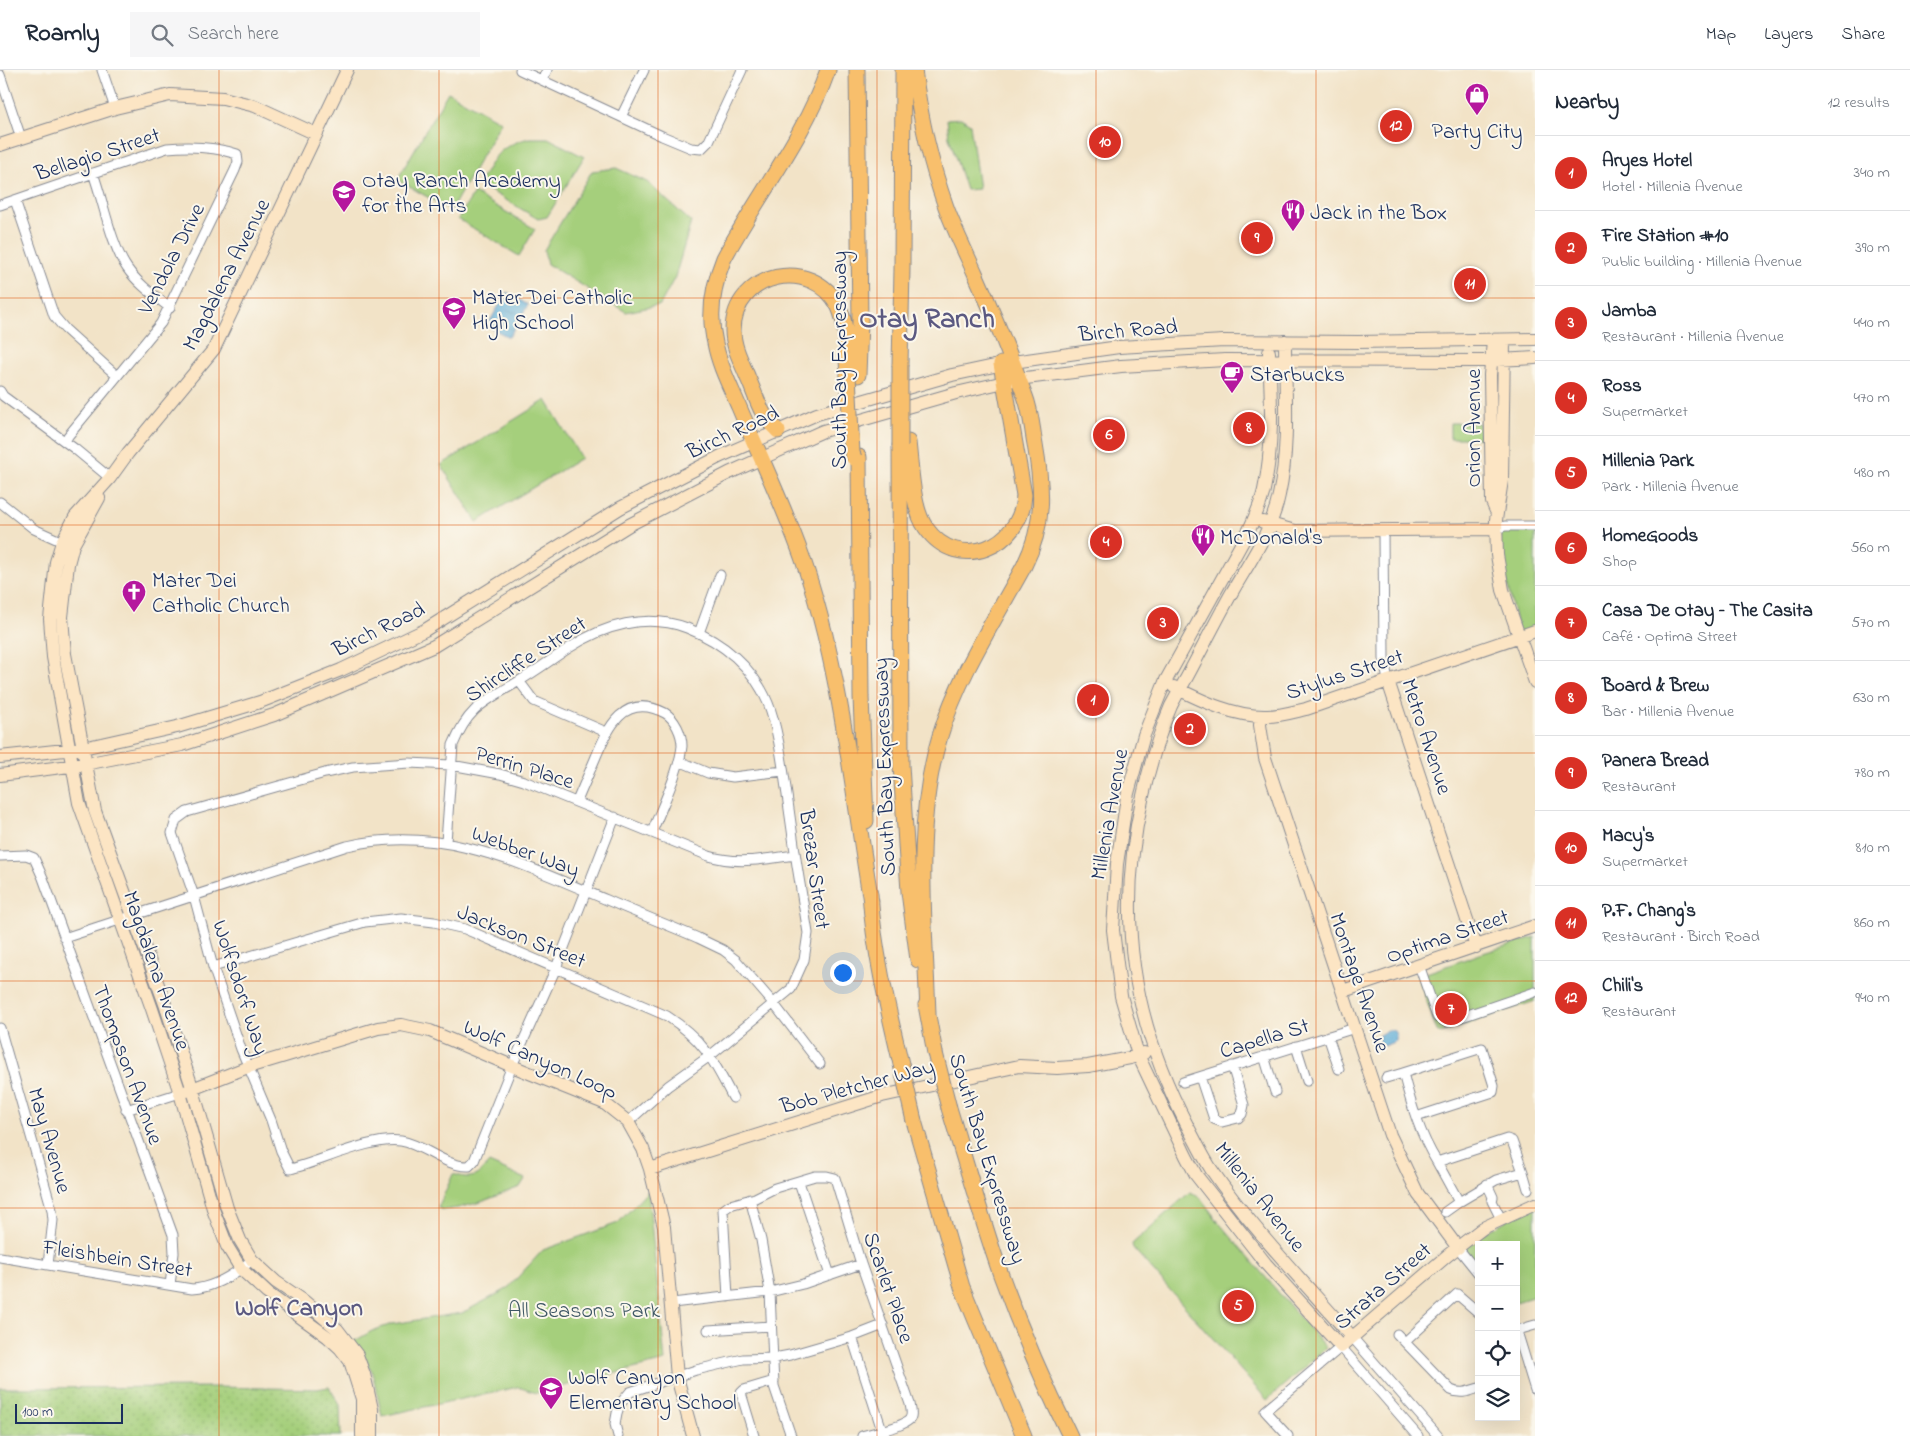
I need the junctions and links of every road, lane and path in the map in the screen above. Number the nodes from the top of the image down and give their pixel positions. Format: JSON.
{"nodes":[{"id":1,"x":102,"y":70,"type":"edge"},
{"id":2,"x":347,"y":70,"type":"edge"},
{"id":3,"x":520,"y":70,"type":"edge"},
{"id":4,"x":547,"y":70,"type":"edge"},
{"id":5,"x":644,"y":70,"type":"edge"},
{"id":6,"x":742,"y":70,"type":"edge"},
{"id":7,"x":828,"y":70,"type":"edge"},
{"id":8,"x":856,"y":70,"type":"edge"},
{"id":9,"x":902,"y":70,"type":"edge"},
{"id":10,"x":914,"y":70,"type":"edge"},
{"id":11,"x":0,"y":75,"type":"edge"},
{"id":12,"x":542,"y":80,"type":"junction"},
{"id":13,"x":115,"y":108,"type":"junction"},
{"id":14,"x":621,"y":117,"type":"junction"},
{"id":15,"x":316,"y":134,"type":"junction"},
{"id":16,"x":21,"y":138,"type":"junction"},
{"id":17,"x":0,"y":145,"type":"edge"},
{"id":18,"x":237,"y":154,"type":"joint"},
{"id":19,"x":93,"y":173,"type":"junction"},
{"id":20,"x":15,"y":200,"type":"junction"},
{"id":21,"x":0,"y":205,"type":"edge"},
{"id":22,"x":170,"y":308,"type":"junction"},
{"id":23,"x":1535,"y":339,"type":"edge"},
{"id":24,"x":1268,"y":341,"type":"junction"},
{"id":25,"x":1498,"y":341,"type":"junction"},
{"id":26,"x":1285,"y":342,"type":"junction"},
{"id":27,"x":1535,"y":358,"type":"edge"},
{"id":28,"x":1269,"y":360,"type":"junction"},
{"id":29,"x":1285,"y":360,"type":"junction"},
{"id":30,"x":1497,"y":360,"type":"junction"},
{"id":31,"x":1007,"y":363,"type":"junction"},
{"id":32,"x":853,"y":375,"type":"junction"},
{"id":33,"x":117,"y":376,"type":"junction"},
{"id":34,"x":1011,"y":381,"type":"junction"},
{"id":35,"x":0,"y":391,"type":"edge"},
{"id":36,"x":778,"y":431,"type":"junction"},
{"id":37,"x":753,"y":441,"type":"junction"},
{"id":38,"x":65,"y":442,"type":"junction"},
{"id":39,"x":904,"y":444,"type":"junction"},
{"id":40,"x":761,"y":459,"type":"junction"},
{"id":41,"x":110,"y":478,"type":"junction"},
{"id":42,"x":0,"y":502,"type":"edge"},
{"id":43,"x":1254,"y":519,"type":"junction"},
{"id":44,"x":1270,"y":524,"type":"junction"},
{"id":45,"x":1535,"y":526,"type":"edge"},
{"id":46,"x":1496,"y":529,"type":"junction"},
{"id":47,"x":1383,"y":531,"type":"junction"},
{"id":48,"x":68,"y":544,"type":"junction"},
{"id":49,"x":720,"y":575,"type":"dead end"},
{"id":50,"x":1535,"y":631,"type":"edge"},
{"id":51,"x":699,"y":633,"type":"junction"},
{"id":52,"x":1519,"y":636,"type":"junction"},
{"id":53,"x":518,"y":681,"type":"junction"},
{"id":54,"x":1388,"y":681,"type":"junction"},
{"id":55,"x":1165,"y":682,"type":"junction"},
{"id":56,"x":1535,"y":682,"type":"edge"},
{"id":57,"x":1180,"y":690,"type":"junction"},
{"id":58,"x":1261,"y":716,"type":"junction"},
{"id":59,"x":606,"y":732,"type":"junction"},
{"id":60,"x":76,"y":749,"type":"junction"},
{"id":61,"x":0,"y":757,"type":"edge"},
{"id":62,"x":679,"y":762,"type":"junction"},
{"id":63,"x":79,"y":765,"type":"junction"},
{"id":64,"x":452,"y":765,"type":"junction"},
{"id":65,"x":783,"y":771,"type":"junction"},
{"id":66,"x":0,"y":775,"type":"edge"},
{"id":67,"x":577,"y":801,"type":"junction"},
{"id":68,"x":180,"y":817,"type":"joint"},
{"id":69,"x":615,"y":818,"type":"junction"},
{"id":70,"x":652,"y":832,"type":"junction"},
{"id":71,"x":446,"y":842,"type":"junction"},
{"id":72,"x":795,"y":855,"type":"junction"},
{"id":73,"x":0,"y":856,"type":"edge"},
{"id":74,"x":1115,"y":882,"type":"junction"},
{"id":75,"x":1130,"y":883,"type":"junction"},
{"id":76,"x":586,"y":892,"type":"junction"},
{"id":77,"x":194,"y":896,"type":"junction"},
{"id":78,"x":871,"y":902,"type":"junction"},
{"id":79,"x":133,"y":916,"type":"junction"},
{"id":80,"x":120,"y":920,"type":"junction"},
{"id":81,"x":1534,"y":930,"type":"edge"},
{"id":82,"x":64,"y":938,"type":"junction"},
{"id":83,"x":1476,"y":947,"type":"junction"},
{"id":84,"x":1419,"y":966,"type":"junction"},
{"id":85,"x":214,"y":967,"type":"junction"},
{"id":86,"x":556,"y":968,"type":"junction"},
{"id":87,"x":1343,"y":990,"type":"junction"},
{"id":88,"x":1535,"y":992,"type":"edge"},
{"id":89,"x":774,"y":1004,"type":"junction"},
{"id":90,"x":928,"y":1014,"type":"junction"},
{"id":91,"x":0,"y":1028,"type":"edge"},
{"id":92,"x":1355,"y":1028,"type":"junction"},
{"id":93,"x":1328,"y":1036,"type":"junction"},
{"id":94,"x":1296,"y":1046,"type":"junction"},
{"id":95,"x":1153,"y":1049,"type":"junction"},
{"id":96,"x":3,"y":1051,"type":"edge"},
{"id":97,"x":711,"y":1055,"type":"junction"},
{"id":98,"x":1138,"y":1055,"type":"junction"},
{"id":99,"x":1264,"y":1056,"type":"junction"},
{"id":100,"x":820,"y":1064,"type":"dead end"},
{"id":101,"x":512,"y":1066,"type":"junction"},
{"id":102,"x":1232,"y":1066,"type":"junction"},
{"id":103,"x":248,"y":1067,"type":"junction"},
{"id":104,"x":1339,"y":1069,"type":"dead end"},
{"id":105,"x":1403,"y":1073,"type":"junction"},
{"id":106,"x":1200,"y":1077,"type":"junction"},
{"id":107,"x":1386,"y":1078,"type":"dead end"},
{"id":108,"x":1307,"y":1081,"type":"dead end"},
{"id":109,"x":1183,"y":1082,"type":"dead end"},
{"id":110,"x":193,"y":1090,"type":"junction"},
{"id":111,"x":1275,"y":1092,"type":"dead end"},
{"id":112,"x":180,"y":1094,"type":"junction"},
{"id":113,"x":734,"y":1098,"type":"dead end"},
{"id":114,"x":126,"y":1110,"type":"junction"},
{"id":115,"x":1416,"y":1117,"type":"junction"},
{"id":116,"x":628,"y":1122,"type":"junction"},
{"id":117,"x":1437,"y":1162,"type":"junction"},
{"id":118,"x":1209,"y":1166,"type":"junction"},
{"id":119,"x":650,"y":1169,"type":"junction"},
{"id":120,"x":1523,"y":1172,"type":"junction"},
{"id":121,"x":1196,"y":1175,"type":"junction"},
{"id":122,"x":799,"y":1182,"type":"junction"},
{"id":123,"x":1487,"y":1184,"type":"junction"},
{"id":124,"x":1528,"y":1189,"type":"dead end"},
{"id":125,"x":750,"y":1199,"type":"junction"},
{"id":126,"x":1460,"y":1202,"type":"junction"},
{"id":127,"x":1535,"y":1204,"type":"edge"},
{"id":128,"x":1445,"y":1212,"type":"dead end"},
{"id":129,"x":1504,"y":1218,"type":"junction"},
{"id":130,"x":1458,"y":1248,"type":"junction"},
{"id":131,"x":0,"y":1257,"type":"edge"},
{"id":132,"x":252,"y":1260,"type":"junction"},
{"id":133,"x":862,"y":1264,"type":"junction"},
{"id":134,"x":48,"y":1265,"type":"junction"},
{"id":135,"x":241,"y":1269,"type":"junction"},
{"id":136,"x":1475,"y":1269,"type":"edge"},
{"id":137,"x":830,"y":1276,"type":"junction"},
{"id":138,"x":170,"y":1285,"type":"junction"},
{"id":139,"x":770,"y":1292,"type":"junction"},
{"id":140,"x":728,"y":1297,"type":"junction"},
{"id":141,"x":672,"y":1303,"type":"junction"},
{"id":142,"x":1475,"y":1310,"type":"edge"},
{"id":143,"x":883,"y":1325,"type":"junction"},
{"id":144,"x":1535,"y":1325,"type":"edge"},
{"id":145,"x":771,"y":1326,"type":"junction"},
{"id":146,"x":1520,"y":1328,"type":"edge"},
{"id":147,"x":708,"y":1330,"type":"dead end"},
{"id":148,"x":1518,"y":1331,"type":"edge"},
{"id":149,"x":1397,"y":1334,"type":"dead end"},
{"id":150,"x":852,"y":1337,"type":"junction"},
{"id":151,"x":1352,"y":1337,"type":"junction"},
{"id":152,"x":1405,"y":1342,"type":"junction"},
{"id":153,"x":1341,"y":1347,"type":"junction"},
{"id":154,"x":774,"y":1358,"type":"junction"},
{"id":155,"x":677,"y":1377,"type":"junction"},
{"id":156,"x":774,"y":1380,"type":"junction"},
{"id":157,"x":1475,"y":1389,"type":"edge"},
{"id":158,"x":1535,"y":1390,"type":"edge"},
{"id":159,"x":882,"y":1430,"type":"junction"},
{"id":160,"x":362,"y":1436,"type":"edge"},
{"id":161,"x":372,"y":1436,"type":"edge"},
{"id":162,"x":618,"y":1436,"type":"edge"},
{"id":163,"x":693,"y":1436,"type":"edge"},
{"id":164,"x":754,"y":1436,"type":"edge"},
{"id":165,"x":791,"y":1436,"type":"edge"},
{"id":166,"x":862,"y":1436,"type":"edge"},
{"id":167,"x":1024,"y":1436,"type":"edge"},
{"id":168,"x":1070,"y":1436,"type":"edge"},
{"id":169,"x":1288,"y":1436,"type":"edge"},
{"id":170,"x":1418,"y":1436,"type":"edge"},
{"id":171,"x":1438,"y":1436,"type":"edge"}],
"edges":[{"from":1,"to":13,"type":"street"},
{"from":2,"to":15,"type":"street","name":"Magdalena Avenue"},
{"from":3,"to":12,"type":"street"},
{"from":4,"to":12,"type":"street"},
{"from":5,"to":14,"type":"street"},
{"from":6,"to":14,"type":"street"},
{"from":7,"to":37,"type":"highway"},
{"from":8,"to":32,"type":"highway","name":"South Bay Expressway"},
{"from":9,"to":39,"type":"highway","name":"South Bay Expressway","bridge":true},
{"from":10,"to":31,"type":"highway"},
{"from":11,"to":16,"type":"street"},
{"from":12,"to":14,"type":"street"},
{"from":13,"to":15,"type":"street"},
{"from":13,"to":16,"type":"street"},
{"from":15,"to":41,"type":"street","name":"Magdalena Avenue"},
{"from":16,"to":17,"type":"street"},
{"from":18,"to":19,"type":"street","name":"Bellagio Street"},
{"from":18,"to":22,"type":"street","name":"Vendola Drive"},
{"from":19,"to":20,"type":"street","name":"Bellagio Street"},
{"from":19,"to":22,"type":"street"},
{"from":20,"to":21,"type":"street","name":"Bellagio Street"},
{"from":20,"to":33,"type":"street"},
{"from":22,"to":33,"type":"street","name":"Vendola Drive"},
{"from":23,"to":25,"type":"street","name":"Birch Road"},
{"from":24,"to":26,"type":"street","name":"Birch Road"},
{"from":24,"to":28,"type":"street","name":"Millenia Avenue"},
{"from":24,"to":31,"type":"street","name":"Birch Road"},
{"from":25,"to":26,"type":"street","name":"Birch Road"},
{"from":25,"to":30,"type":"street","name":"Orion Avenue"},
{"from":26,"to":29,"type":"street","name":"Millenia Avenue"},
{"from":27,"to":30,"type":"street","name":"Birch Road"},
{"from":28,"to":29,"type":"street","name":"Birch Road"},
{"from":28,"to":34,"type":"street","name":"Birch Road"},
{"from":28,"to":43,"type":"street","name":"Millenia Avenue"},
{"from":29,"to":30,"type":"street","name":"Birch Road"},
{"from":29,"to":44,"type":"street","name":"Millenia Avenue"},
{"from":30,"to":46,"type":"street","name":"Orion Avenue"},
{"from":31,"to":34,"type":"highway"},
{"from":31,"to":36,"type":"street","name":"Birch Road"},
{"from":32,"to":36,"type":"highway"},
{"from":32,"to":78,"type":"highway","name":"South Bay Expressway","bridge":true},
{"from":33,"to":38,"type":"street","name":"Vendola Drive"},
{"from":34,"to":39,"type":"highway"},
{"from":34,"to":40,"type":"street","name":"Birch Road"},
{"from":34,"to":90,"type":"highway"},
{"from":35,"to":38,"type":"street"},
{"from":36,"to":37,"type":"street","name":"Birch Road"},
{"from":37,"to":40,"type":"highway"},
{"from":37,"to":60,"type":"street","name":"Birch Road"},
{"from":38,"to":41,"type":"street"},
{"from":39,"to":90,"type":"highway","name":"South Bay Expressway"},
{"from":40,"to":63,"type":"street","name":"Birch Road"},
{"from":40,"to":78,"type":"highway"},
{"from":41,"to":48,"type":"street","name":"Magdalena Avenue"},
{"from":42,"to":48,"type":"street"},
{"from":43,"to":44,"type":"street"},
{"from":43,"to":55,"type":"street","name":"Millenia Avenue"},
{"from":44,"to":47,"type":"street"},
{"from":44,"to":57,"type":"street","name":"Millenia Avenue"},
{"from":45,"to":46,"type":"street"},
{"from":46,"to":47,"type":"street"},
{"from":46,"to":52,"type":"street","name":"Orion Avenue"},
{"from":47,"to":54,"type":"street","name":"Metro Avenue"},
{"from":48,"to":60,"type":"street","name":"Magdalena Avenue"},
{"from":49,"to":51,"type":"street"},
{"from":50,"to":52,"type":"street","name":"Stylus Street"},
{"from":51,"to":53,"type":"street","name":"Shircliffe Street"},
{"from":51,"to":65,"type":"street","name":"Brezar Street"},
{"from":52,"to":54,"type":"street","name":"Stylus Street"},
{"from":52,"to":56,"type":"street","name":"Orion Avenue"},
{"from":53,"to":59,"type":"street"},
{"from":53,"to":64,"type":"street","name":"Shircliffe Street"},
{"from":54,"to":58,"type":"street","name":"Stylus Street"},
{"from":54,"to":83,"type":"street","name":"Metro Avenue"},
{"from":55,"to":57,"type":"street","name":"Stylus Street"},
{"from":55,"to":74,"type":"street","name":"Millenia Avenue"},
{"from":57,"to":58,"type":"street","name":"Stylus Street"},
{"from":57,"to":75,"type":"street","name":"Millenia Avenue"},
{"from":58,"to":87,"type":"street","name":"Montage Avenue"},
{"from":59,"to":62,"type":"street"},
{"from":59,"to":67,"type":"street"},
{"from":60,"to":61,"type":"street","name":"Birch Road"},
{"from":60,"to":63,"type":"street","name":"Magdalena Avenue"},
{"from":62,"to":65,"type":"street"},
{"from":62,"to":70,"type":"street"},
{"from":63,"to":66,"type":"street","name":"Birch Road"},
{"from":63,"to":79,"type":"street","name":"Magdalena Avenue"},
{"from":63,"to":80,"type":"street","name":"Magdalena Avenue"},
{"from":64,"to":67,"type":"street","name":"Perrin Place"},
{"from":64,"to":68,"type":"street","name":"Perrin Place"},
{"from":64,"to":71,"type":"street","name":"Shircliffe Street"},
{"from":65,"to":72,"type":"street","name":"Brezar Street"},
{"from":67,"to":69,"type":"street","name":"Perrin Place"},
{"from":68,"to":77,"type":"street","name":"Wolfsdorf Way"},
{"from":69,"to":70,"type":"street","name":"Perrin Place"},
{"from":69,"to":76,"type":"street"},
{"from":70,"to":72,"type":"street","name":"Perrin Place"},
{"from":71,"to":76,"type":"street","name":"Webber Way"},
{"from":71,"to":77,"type":"street","name":"Webber Way"},
{"from":72,"to":89,"type":"street","name":"Brezar Street"},
{"from":73,"to":82,"type":"street","name":"Thompson Avenue"},
{"from":74,"to":75,"type":"street"},
{"from":74,"to":98,"type":"street","name":"Millenia Avenue"},
{"from":75,"to":95,"type":"street","name":"Millenia Avenue"},
{"from":76,"to":86,"type":"street"},
{"from":76,"to":89,"type":"street","name":"Webber Way"},
{"from":77,"to":79,"type":"street","name":"Webber Way"},
{"from":77,"to":85,"type":"street","name":"Wolfsdorf Way"},
{"from":78,"to":167,"type":"highway","name":"South Bay Expressway","bridge":true},
{"from":79,"to":80,"type":"street","name":"Webber Way"},
{"from":79,"to":110,"type":"street","name":"Magdalena Avenue"},
{"from":80,"to":82,"type":"street","name":"Webber Way"},
{"from":80,"to":112,"type":"street","name":"Magdalena Avenue"},
{"from":81,"to":83,"type":"street","name":"Optima Street"},
{"from":82,"to":114,"type":"street","name":"Thompson Avenue"},
{"from":83,"to":84,"type":"street","name":"Optima Street"},
{"from":84,"to":87,"type":"street","name":"Optima Street"},
{"from":84,"to":88,"type":"street"},
{"from":85,"to":86,"type":"street","name":"Jackson Street"},
{"from":85,"to":103,"type":"street","name":"Wolfsdorf Way"},
{"from":86,"to":97,"type":"street","name":"Jackson Street"},
{"from":86,"to":101,"type":"street"},
{"from":87,"to":92,"type":"street","name":"Montage Avenue"},
{"from":89,"to":97,"type":"street","name":"Brezar Street"},
{"from":89,"to":100,"type":"street","name":"Webber Way"},
{"from":90,"to":168,"type":"highway","name":"South Bay Expressway","bridge":true},
{"from":91,"to":96,"type":"street","name":"May Avenue"},
{"from":92,"to":93,"type":"street","name":"Capella St"},
{"from":92,"to":130,"type":"street","name":"Montage Avenue"},
{"from":93,"to":94,"type":"street","name":"Capella St"},
{"from":93,"to":104,"type":"street"},
{"from":94,"to":99,"type":"street","name":"Capella St"},
{"from":94,"to":108,"type":"street"},
{"from":95,"to":98,"type":"street","name":"Bob Pletcher Way"},
{"from":95,"to":118,"type":"street","name":"Millenia Avenue"},
{"from":96,"to":134,"type":"street","name":"May Avenue"},
{"from":97,"to":113,"type":"street","name":"Jackson Street"},
{"from":97,"to":116,"type":"street","name":"Brezar Street"},
{"from":98,"to":119,"type":"street","name":"Bob Pletcher Way"},
{"from":98,"to":121,"type":"street","name":"Millenia Avenue"},
{"from":99,"to":102,"type":"street","name":"Capella St"},
{"from":99,"to":111,"type":"street"},
{"from":101,"to":103,"type":"street","name":"Wolf Canyon Loop"},
{"from":101,"to":103,"type":"street","name":"Wolfsdorf Way"},
{"from":101,"to":116,"type":"street","name":"Wolf Canyon Loop"},
{"from":102,"to":106,"type":"street","name":"Capella St"},
{"from":102,"to":106,"type":"street"},
{"from":103,"to":110,"type":"street","name":"Wolf Canyon Loop"},
{"from":105,"to":107,"type":"street"},
{"from":105,"to":115,"type":"street"},
{"from":105,"to":115,"type":"street"},
{"from":106,"to":109,"type":"street","name":"Capella St"},
{"from":110,"to":112,"type":"street","name":"Wolf Canyon Loop"},
{"from":110,"to":132,"type":"street","name":"Magdalena Avenue"},
{"from":112,"to":114,"type":"street","name":"Wolf Canyon Loop"},
{"from":112,"to":135,"type":"street","name":"Magdalena Avenue"},
{"from":114,"to":138,"type":"street","name":"Thompson Avenue"},
{"from":115,"to":117,"type":"street"},
{"from":116,"to":119,"type":"street","name":"Wolf Canyon Loop"},
{"from":117,"to":120,"type":"street"},
{"from":117,"to":126,"type":"street"},
{"from":118,"to":121,"type":"street"},
{"from":118,"to":151,"type":"street","name":"Millenia Avenue"},
{"from":119,"to":141,"type":"street","name":"Wolf Canyon Loop"},
{"from":120,"to":123,"type":"street"},
{"from":120,"to":124,"type":"street"},
{"from":121,"to":153,"type":"street","name":"Millenia Avenue"},
{"from":122,"to":125,"type":"street","name":"Scarlet Place"},
{"from":122,"to":133,"type":"street","name":"Scarlet Place"},
{"from":122,"to":137,"type":"street"},
{"from":123,"to":126,"type":"street"},
{"from":123,"to":129,"type":"street"},
{"from":125,"to":139,"type":"street"},
{"from":125,"to":140,"type":"street","name":"Scarlet Place"},
{"from":126,"to":128,"type":"street"},
{"from":127,"to":129,"type":"street","name":"Strata Street"},
{"from":129,"to":130,"type":"street","name":"Strata Street"},
{"from":130,"to":136,"type":"street"},
{"from":130,"to":151,"type":"street","name":"Strata Street"},
{"from":131,"to":134,"type":"street","name":"Fleishbein Street"},
{"from":132,"to":135,"type":"street","name":"Fleishbein Street"},
{"from":132,"to":161,"type":"street","name":"Magdalena Avenue"},
{"from":133,"to":137,"type":"street"},
{"from":133,"to":143,"type":"street","name":"Scarlet Place"},
{"from":134,"to":138,"type":"street","name":"Fleishbein Street"},
{"from":135,"to":138,"type":"street","name":"Fleishbein Street"},
{"from":135,"to":160,"type":"street","name":"Magdalena Avenue"},
{"from":137,"to":139,"type":"street"},
{"from":139,"to":140,"type":"street"},
{"from":139,"to":145,"type":"street"},
{"from":140,"to":141,"type":"street"},
{"from":141,"to":155,"type":"street","name":"Wolf Canyon Loop"},
{"from":142,"to":152,"type":"street"},
{"from":143,"to":150,"type":"street"},
{"from":143,"to":159,"type":"street","name":"Scarlet Place"},
{"from":144,"to":146,"type":"street"},
{"from":145,"to":147,"type":"street"},
{"from":145,"to":154,"type":"street"},
{"from":148,"to":158,"type":"street"},
{"from":149,"to":152,"type":"street"},
{"from":150,"to":154,"type":"street"},
{"from":150,"to":159,"type":"street"},
{"from":151,"to":153,"type":"street","name":"Strata Street"},
{"from":151,"to":171,"type":"street","name":"Millenia Avenue"},
{"from":152,"to":157,"type":"street"},
{"from":153,"to":169,"type":"street","name":"Strata Street"},
{"from":153,"to":170,"type":"street","name":"Millenia Avenue"},
{"from":154,"to":155,"type":"street"},
{"from":154,"to":156,"type":"street"},
{"from":155,"to":162,"type":"street"},
{"from":155,"to":163,"type":"street","name":"Wolf Canyon Loop"},
{"from":156,"to":164,"type":"street"},
{"from":156,"to":165,"type":"street"},
{"from":159,"to":166,"type":"street","name":"Scarlet Place"}]}
